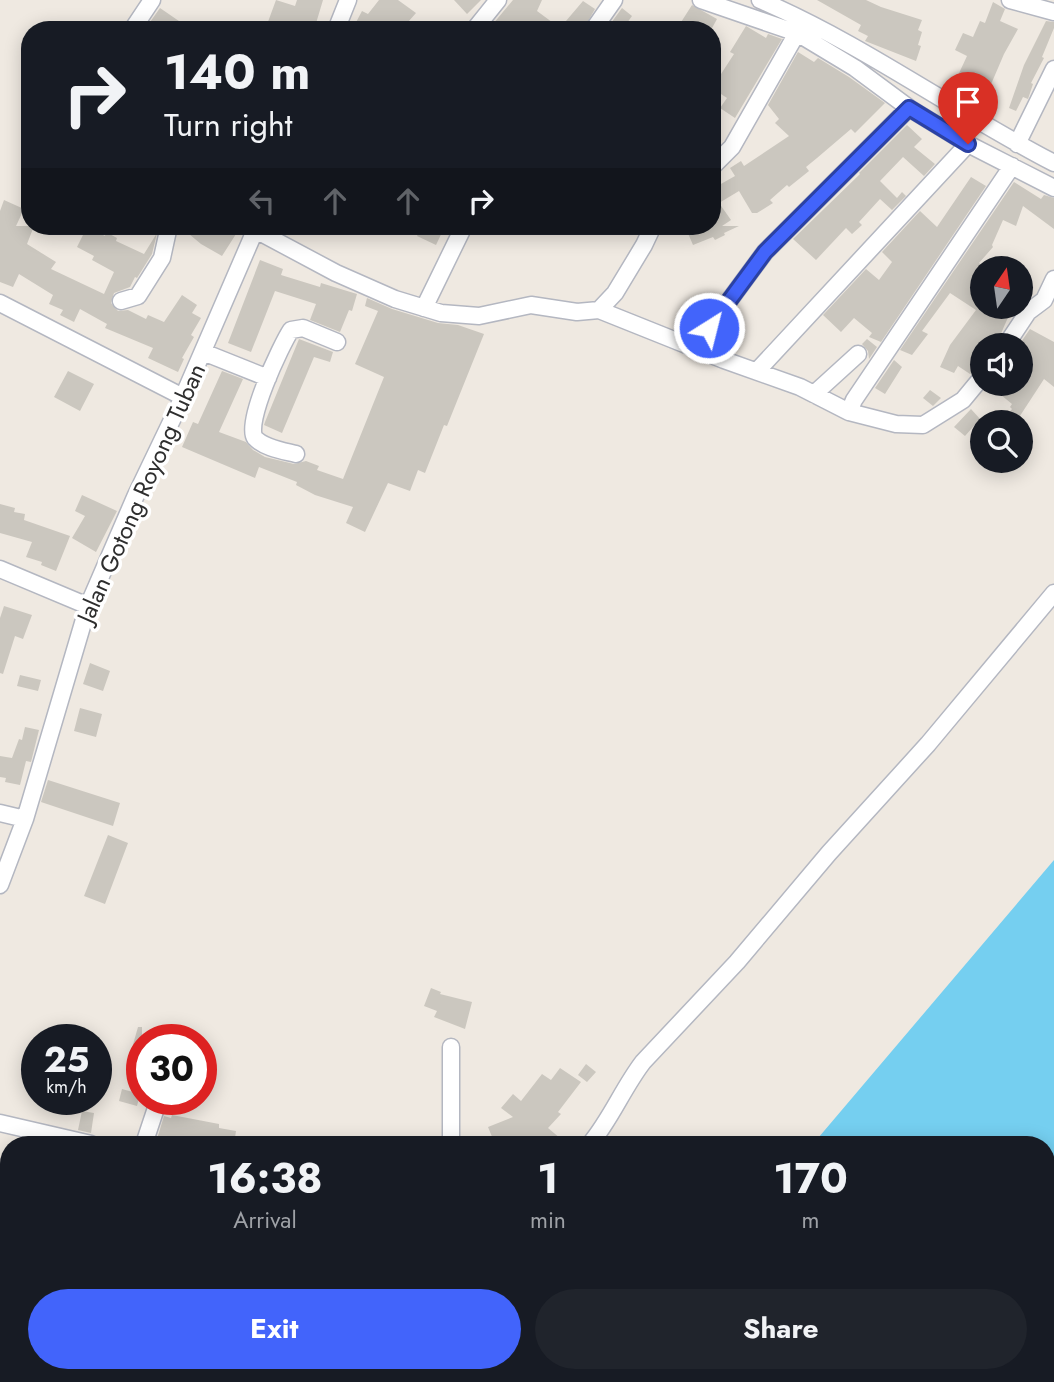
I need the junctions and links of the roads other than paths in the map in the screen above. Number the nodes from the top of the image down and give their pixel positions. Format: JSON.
{"nodes":[{"id":1,"x":152,"y":0,"type":"edge"},
{"id":2,"x":348,"y":0,"type":"edge"},
{"id":3,"x":498,"y":0,"type":"edge"},
{"id":4,"x":614,"y":0,"type":"edge"},
{"id":5,"x":701,"y":0,"type":"edge"},
{"id":6,"x":760,"y":0,"type":"edge"},
{"id":7,"x":1010,"y":0,"type":"edge"},
{"id":8,"x":1054,"y":12,"type":"edge"},
{"id":9,"x":138,"y":21,"type":"edge"},
{"id":10,"x":340,"y":21,"type":"edge"},
{"id":11,"x":486,"y":21,"type":"edge"},
{"id":12,"x":599,"y":21,"type":"edge"},
{"id":13,"x":797,"y":33,"type":"junction"},
{"id":14,"x":1054,"y":69,"type":"edge"},
{"id":15,"x":909,"y":108,"type":"junction"},
{"id":16,"x":968,"y":144,"type":"junction"},
{"id":17,"x":1017,"y":144,"type":"junction"},
{"id":18,"x":721,"y":158,"type":"edge"},
{"id":19,"x":1054,"y":163,"type":"edge"},
{"id":20,"x":1012,"y":166,"type":"junction"},
{"id":21,"x":1054,"y":188,"type":"edge"},
{"id":22,"x":167,"y":235,"type":"edge"},
{"id":23,"x":251,"y":235,"type":"edge"},
{"id":24,"x":268,"y":235,"type":"edge"},
{"id":25,"x":460,"y":235,"type":"edge"},
{"id":26,"x":649,"y":235,"type":"edge"},
{"id":27,"x":1054,"y":279,"type":"edge"},
{"id":28,"x":121,"y":301,"type":"dead end"},
{"id":29,"x":0,"y":303,"type":"edge"},
{"id":30,"x":424,"y":308,"type":"junction"},
{"id":31,"x":599,"y":310,"type":"junction"},
{"id":32,"x":1014,"y":333,"type":"edge"},
{"id":33,"x":337,"y":342,"type":"dead end"},
{"id":34,"x":695,"y":347,"type":"junction"},
{"id":35,"x":203,"y":352,"type":"junction"},
{"id":36,"x":858,"y":354,"type":"dead end"},
{"id":37,"x":757,"y":371,"type":"junction"},
{"id":38,"x":268,"y":378,"type":"junction"},
{"id":39,"x":970,"y":392,"type":"edge"},
{"id":40,"x":814,"y":394,"type":"junction"},
{"id":41,"x":183,"y":397,"type":"junction"},
{"id":42,"x":849,"y":412,"type":"junction"},
{"id":43,"x":296,"y":454,"type":"dead end"},
{"id":44,"x":0,"y":569,"type":"edge"},
{"id":45,"x":1054,"y":593,"type":"edge"},
{"id":46,"x":88,"y":606,"type":"junction"},
{"id":47,"x":0,"y":813,"type":"edge"},
{"id":48,"x":24,"y":819,"type":"junction"},
{"id":49,"x":0,"y":885,"type":"edge"},
{"id":50,"x":451,"y":1047,"type":"dead end"},
{"id":51,"x":154,"y":1115,"type":"edge"},
{"id":52,"x":0,"y":1123,"type":"edge"},
{"id":53,"x":56,"y":1136,"type":"edge"},
{"id":54,"x":147,"y":1136,"type":"edge"},
{"id":55,"x":451,"y":1136,"type":"edge"},
{"id":56,"x":597,"y":1136,"type":"edge"}],
"edges":[{"from":1,"to":9,"type":"street"},
{"from":2,"to":10,"type":"street"},
{"from":3,"to":11,"type":"street"},
{"from":4,"to":12,"type":"street"},
{"from":5,"to":13,"type":"street"},
{"from":6,"to":17,"type":"street"},
{"from":7,"to":8,"type":"street"},
{"from":13,"to":15,"type":"street"},
{"from":13,"to":18,"type":"street"},
{"from":14,"to":17,"type":"street"},
{"from":15,"to":16,"type":"street"},
{"from":15,"to":34,"type":"street"},
{"from":16,"to":20,"type":"street"},
{"from":16,"to":37,"type":"street"},
{"from":17,"to":19,"type":"street"},
{"from":20,"to":21,"type":"street"},
{"from":20,"to":42,"type":"street"},
{"from":22,"to":28,"type":"street"},
{"from":23,"to":35,"type":"street","name":"Jalan Gotong Royong Tuban"},
{"from":24,"to":30,"type":"street"},
{"from":25,"to":30,"type":"street"},
{"from":26,"to":31,"type":"street"},
{"from":27,"to":32,"type":"street"},
{"from":29,"to":41,"type":"street"},
{"from":30,"to":31,"type":"street"},
{"from":31,"to":34,"type":"street"},
{"from":33,"to":38,"type":"street"},
{"from":34,"to":37,"type":"street"},
{"from":35,"to":38,"type":"street"},
{"from":35,"to":41,"type":"street","name":"Jalan Gotong Royong Tuban"},
{"from":36,"to":40,"type":"street"},
{"from":37,"to":40,"type":"street"},
{"from":38,"to":43,"type":"street"},
{"from":39,"to":42,"type":"street"},
{"from":40,"to":42,"type":"street"},
{"from":41,"to":46,"type":"street","name":"Jalan Gotong Royong Tuban"},
{"from":44,"to":46,"type":"street"},
{"from":45,"to":56,"type":"street"},
{"from":46,"to":48,"type":"street","name":"Jalan Gotong Royong Tuban"},
{"from":47,"to":48,"type":"street"},
{"from":48,"to":49,"type":"street","name":"Jalan Gotong Royong Tuban"},
{"from":50,"to":55,"type":"street"},
{"from":51,"to":54,"type":"street"},
{"from":52,"to":53,"type":"street"}]}
